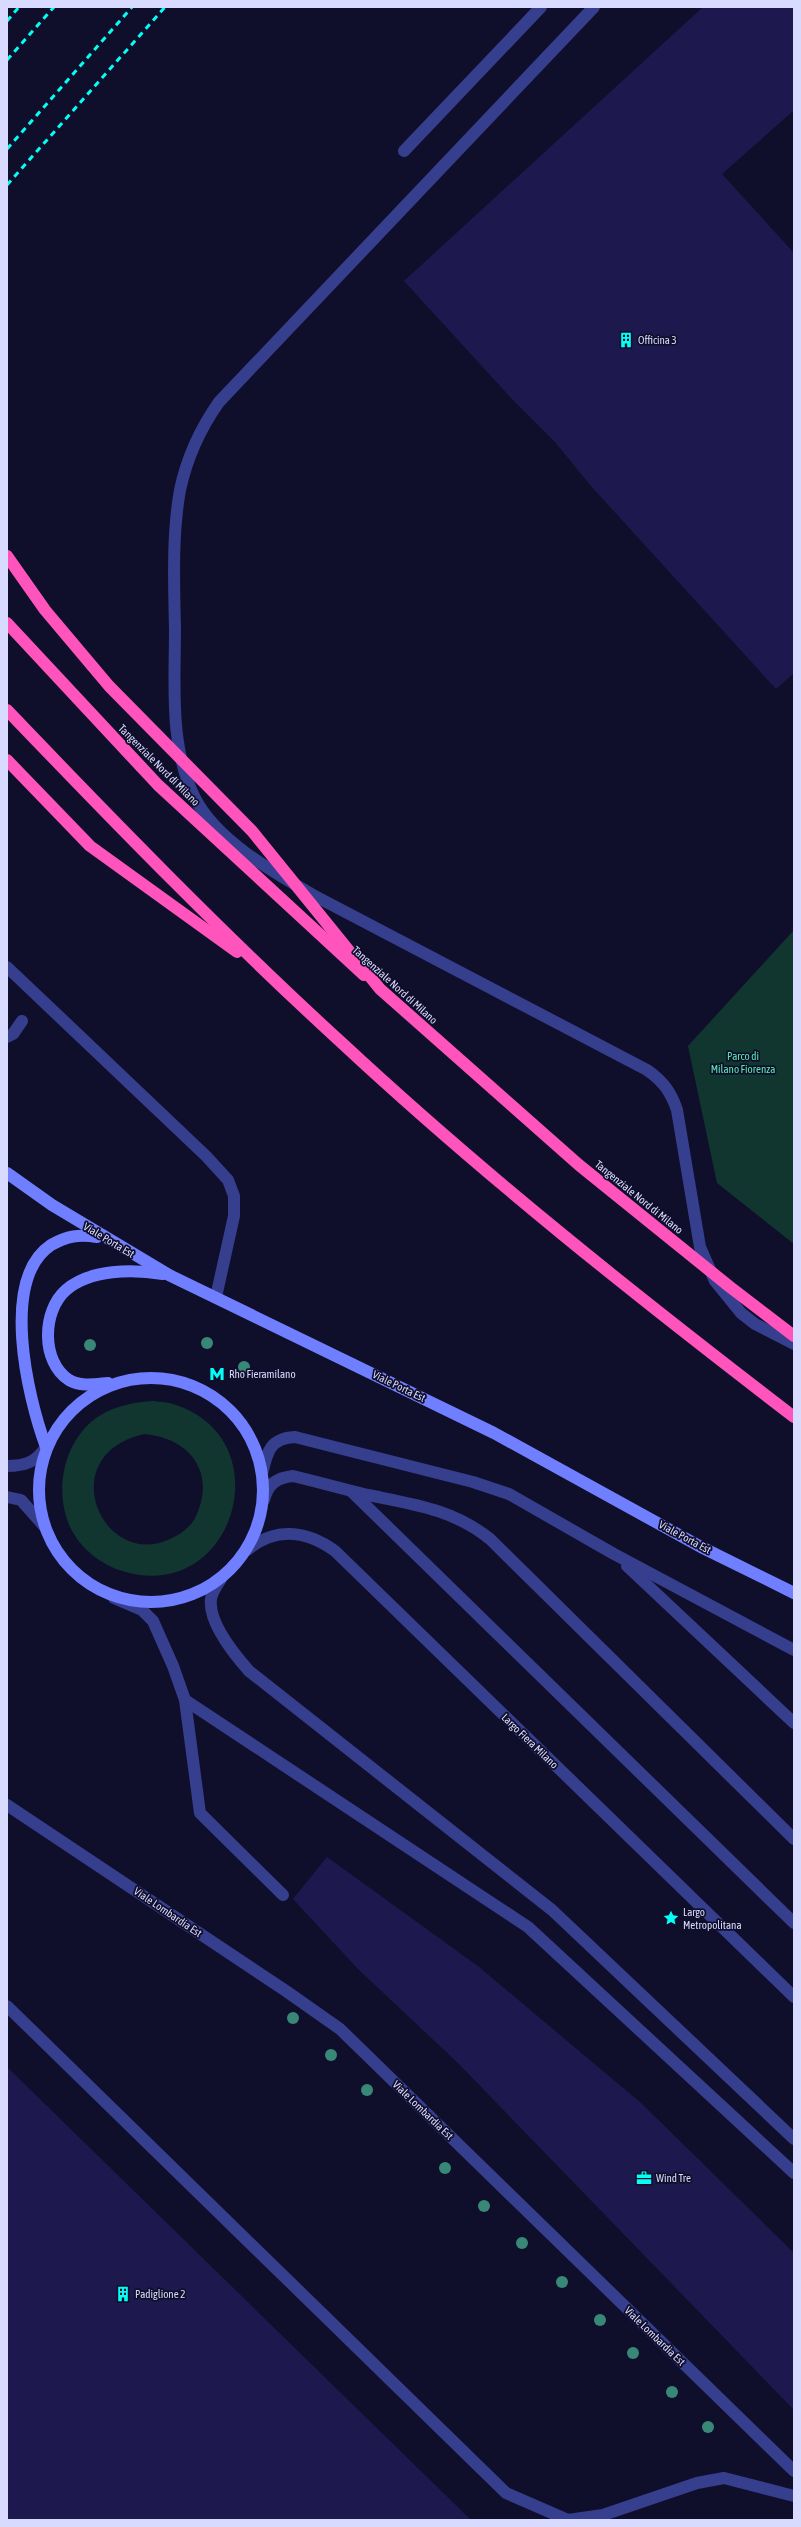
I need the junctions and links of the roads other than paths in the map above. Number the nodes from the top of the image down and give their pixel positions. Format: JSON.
{"nodes":[{"id":1,"x":542,"y":7,"type":"edge"},
{"id":2,"x":594,"y":7,"type":"edge"},
{"id":3,"x":404,"y":151,"type":"dead end"},
{"id":4,"x":7,"y":556,"type":"edge"},
{"id":5,"x":7,"y":623,"type":"edge"},
{"id":6,"x":7,"y":710,"type":"edge"},
{"id":7,"x":7,"y":760,"type":"edge"},
{"id":8,"x":7,"y":967,"type":"edge"},
{"id":9,"x":272,"y":978,"type":"junction"},
{"id":10,"x":380,"y":989,"type":"junction"},
{"id":11,"x":22,"y":1021,"type":"dead end"},
{"id":12,"x":7,"y":1037,"type":"edge"},
{"id":13,"x":7,"y":1173,"type":"edge"},
{"id":14,"x":104,"y":1238,"type":"junction"},
{"id":15,"x":169,"y":1275,"type":"junction"},
{"id":16,"x":216,"y":1297,"type":"junction"},
{"id":17,"x":9,"y":1308,"type":"dead end"},
{"id":18,"x":14,"y":1329,"type":"junction"},
{"id":19,"x":794,"y":1336,"type":"edge"},
{"id":20,"x":794,"y":1344,"type":"edge"},
{"id":21,"x":125,"y":1380,"type":"junction"},
{"id":22,"x":794,"y":1417,"type":"edge"},
{"id":23,"x":46,"y":1447,"type":"junction"},
{"id":24,"x":7,"y":1466,"type":"edge"},
{"id":25,"x":262,"y":1474,"type":"junction"},
{"id":26,"x":351,"y":1491,"type":"junction"},
{"id":27,"x":7,"y":1497,"type":"edge"},
{"id":28,"x":264,"y":1500,"type":"junction"},
{"id":29,"x":44,"y":1526,"type":"junction"},
{"id":30,"x":247,"y":1550,"type":"junction"},
{"id":31,"x":614,"y":1554,"type":"junction"},
{"id":32,"x":220,"y":1579,"type":"junction"},
{"id":33,"x":794,"y":1592,"type":"edge"},
{"id":34,"x":114,"y":1598,"type":"junction"},
{"id":35,"x":794,"y":1650,"type":"edge"},
{"id":36,"x":185,"y":1700,"type":"junction"},
{"id":37,"x":794,"y":1723,"type":"edge"},
{"id":38,"x":7,"y":1805,"type":"edge"},
{"id":39,"x":794,"y":1839,"type":"edge"},
{"id":40,"x":283,"y":1895,"type":"dead end"},
{"id":41,"x":794,"y":1923,"type":"edge"},
{"id":42,"x":794,"y":1998,"type":"edge"},
{"id":43,"x":7,"y":2006,"type":"edge"},
{"id":44,"x":794,"y":2139,"type":"edge"},
{"id":45,"x":794,"y":2173,"type":"edge"},
{"id":46,"x":794,"y":2471,"type":"edge"},
{"id":47,"x":794,"y":2496,"type":"edge"}],
"edges":[{"from":1,"to":3,"type":"lane"},
{"from":2,"to":20,"type":"lane"},
{"from":4,"to":10,"type":"highway","bridge":true},
{"from":5,"to":10,"type":"highway","name":"Tangenziale Nord di Milano","bridge":true},
{"from":6,"to":9,"type":"highway"},
{"from":7,"to":9,"type":"highway"},
{"from":8,"to":16,"type":"lane"},
{"from":9,"to":22,"type":"highway"},
{"from":10,"to":19,"type":"highway","name":"Tangenziale Nord di Milano","bridge":true},
{"from":11,"to":12,"type":"lane"},
{"from":13,"to":14,"type":"street","name":"Viale Porta Est"},
{"from":14,"to":15,"type":"street","name":"Viale Porta Est"},
{"from":14,"to":18,"type":"street"},
{"from":15,"to":16,"type":"street","name":"Viale Porta Est"},
{"from":15,"to":21,"type":"street"},
{"from":16,"to":33,"type":"street","name":"Viale Porta Est"},
{"from":17,"to":18,"type":"street"},
{"from":18,"to":23,"type":"street"},
{"from":21,"to":23,"type":"street"},
{"from":21,"to":25,"type":"street"},
{"from":23,"to":24,"type":"lane"},
{"from":23,"to":29,"type":"street"},
{"from":25,"to":28,"type":"street"},
{"from":25,"to":31,"type":"lane"},
{"from":26,"to":28,"type":"lane"},
{"from":26,"to":39,"type":"lane"},
{"from":26,"to":41,"type":"lane"},
{"from":27,"to":29,"type":"lane"},
{"from":28,"to":30,"type":"street"},
{"from":29,"to":34,"type":"street"},
{"from":30,"to":32,"type":"street"},
{"from":30,"to":42,"type":"lane","name":"Largo Fiera Milano"},
{"from":31,"to":35,"type":"lane"},
{"from":31,"to":37,"type":"lane"},
{"from":32,"to":34,"type":"street"},
{"from":32,"to":44,"type":"lane"},
{"from":34,"to":36,"type":"lane"},
{"from":36,"to":40,"type":"lane"},
{"from":36,"to":45,"type":"lane"},
{"from":38,"to":46,"type":"lane","name":"Viale Lombardia Est"},
{"from":43,"to":47,"type":"lane"}]}
